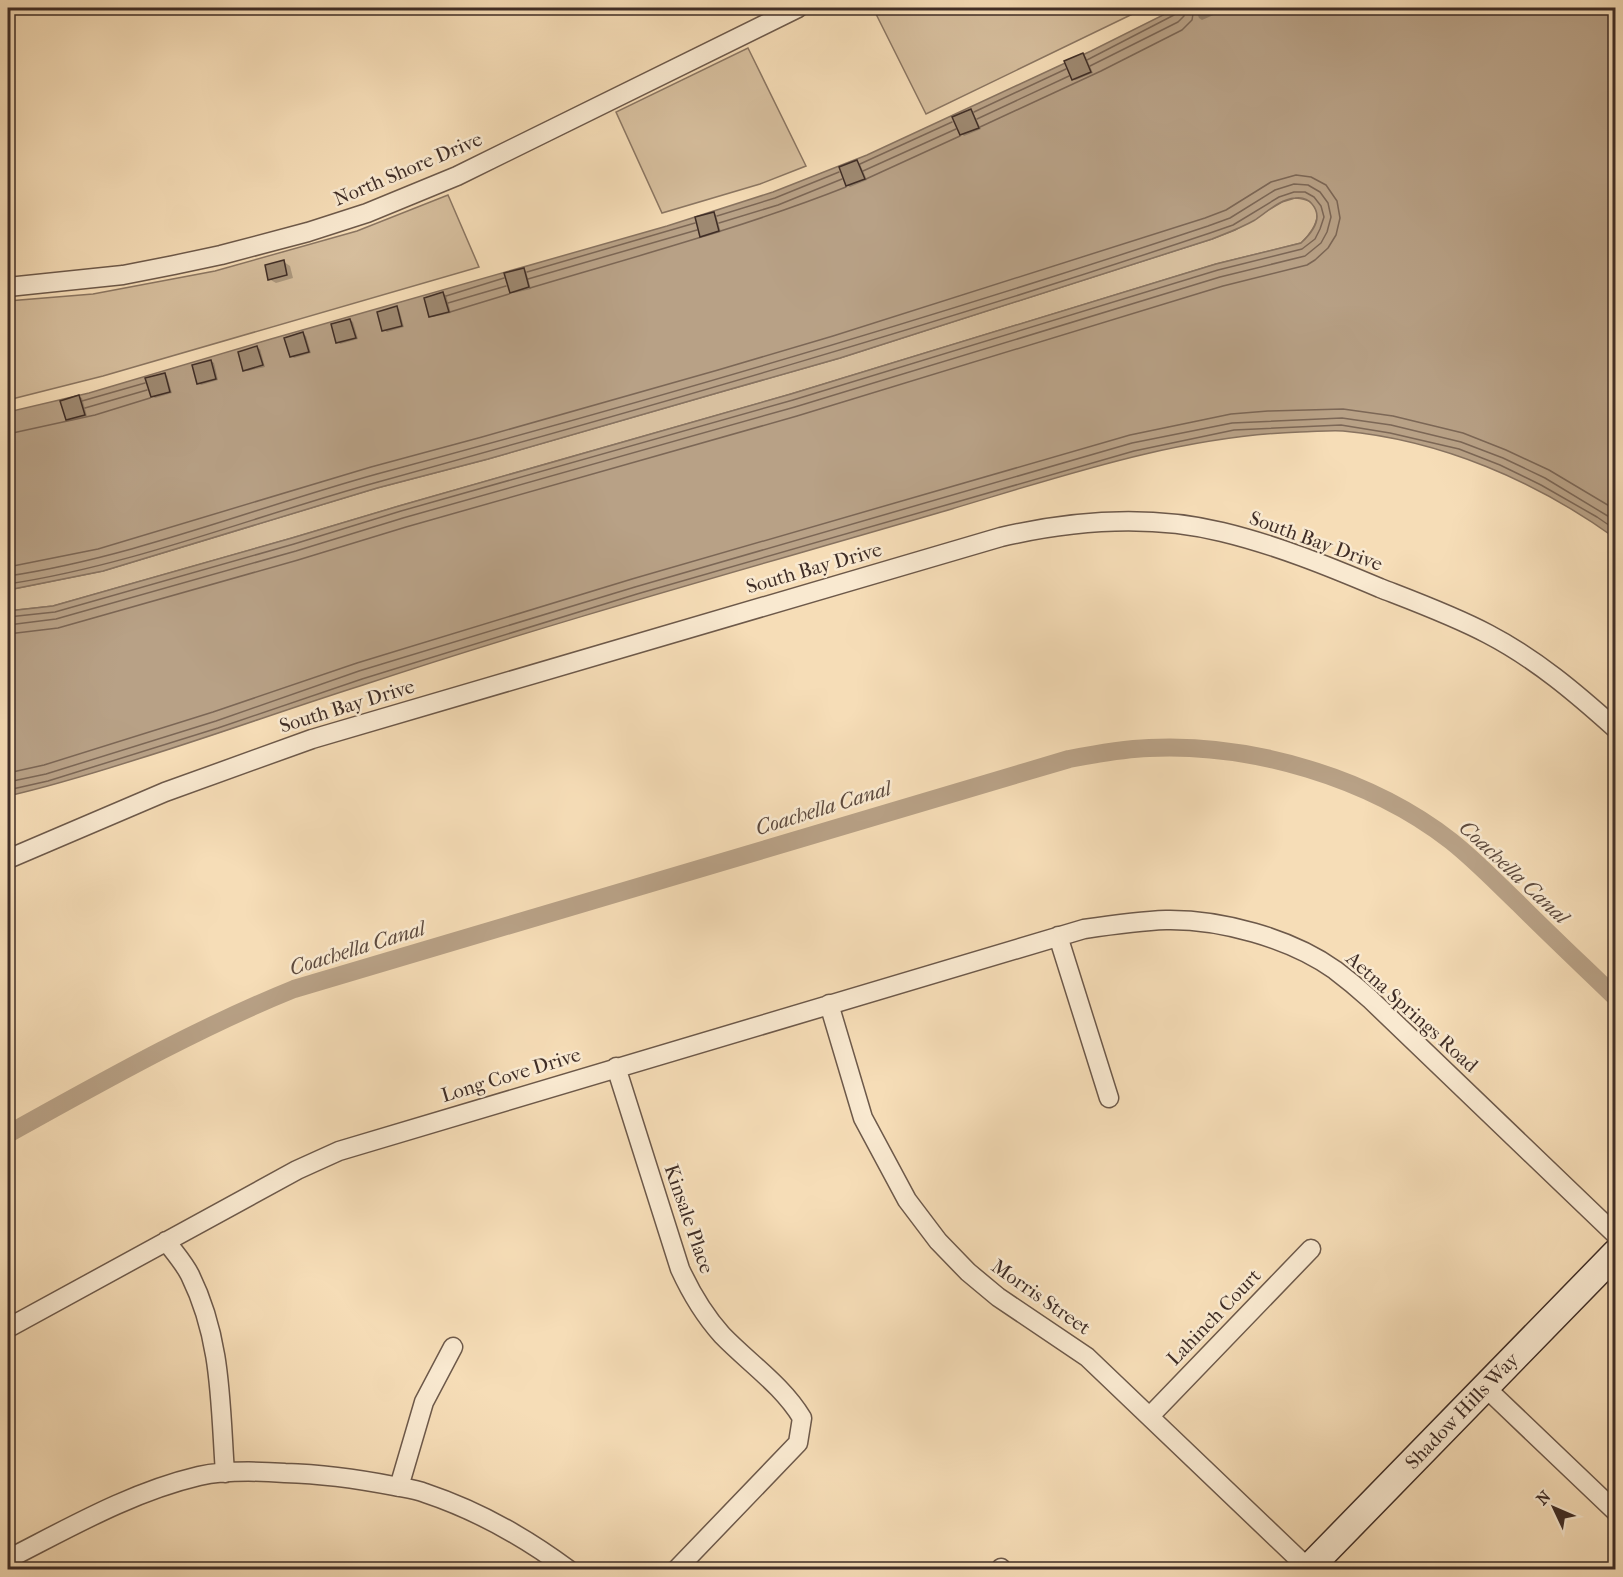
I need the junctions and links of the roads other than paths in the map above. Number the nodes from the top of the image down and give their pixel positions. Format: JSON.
{"nodes":[{"id":1,"x":798,"y":8,"type":"edge"},
{"id":2,"x":8,"y":287,"type":"edge"},
{"id":3,"x":1616,"y":729,"type":"edge"},
{"id":4,"x":8,"y":860,"type":"edge"},
{"id":5,"x":1058,"y":936,"type":"junction"},
{"id":6,"x":829,"y":1004,"type":"junction"},
{"id":7,"x":616,"y":1067,"type":"junction"},
{"id":8,"x":1109,"y":1098,"type":"dead end"},
{"id":9,"x":1616,"y":1235,"type":"edge"},
{"id":10,"x":166,"y":1241,"type":"junction"},
{"id":11,"x":1311,"y":1249,"type":"dead end"},
{"id":12,"x":1616,"y":1253,"type":"edge"},
{"id":13,"x":8,"y":1328,"type":"edge"},
{"id":14,"x":453,"y":1347,"type":"dead end"},
{"id":15,"x":1485,"y":1387,"type":"junction"},
{"id":16,"x":1150,"y":1416,"type":"junction"},
{"id":17,"x":225,"y":1473,"type":"junction"},
{"id":18,"x":399,"y":1487,"type":"junction"},
{"id":19,"x":1616,"y":1512,"type":"edge"},
{"id":20,"x":8,"y":1559,"type":"edge"},
{"id":21,"x":569,"y":1569,"type":"edge"},
{"id":22,"x":676,"y":1569,"type":"edge"},
{"id":23,"x":1309,"y":1569,"type":"edge"}],
"edges":[{"from":1,"to":2,"type":"street","name":"North Shore Drive"},
{"from":3,"to":4,"type":"street","name":"South Bay Drive"},
{"from":5,"to":6,"type":"street","name":"Long Cove Drive"},
{"from":5,"to":8,"type":"street"},
{"from":5,"to":9,"type":"street","name":"Aetna Springs Road"},
{"from":6,"to":7,"type":"street","name":"Long Cove Drive"},
{"from":6,"to":16,"type":"street","name":"Morris Street"},
{"from":7,"to":10,"type":"street","name":"Long Cove Drive"},
{"from":7,"to":22,"type":"street","name":"Kinsale Place"},
{"from":10,"to":13,"type":"street","name":"Long Cove Drive"},
{"from":10,"to":17,"type":"street"},
{"from":11,"to":16,"type":"street","name":"Lahinch Court"},
{"from":12,"to":15,"type":"street","name":"Shadow Hills Way"},
{"from":14,"to":18,"type":"street"},
{"from":15,"to":19,"type":"street"},
{"from":15,"to":23,"type":"street","name":"Shadow Hills Way"},
{"from":16,"to":23,"type":"street","name":"Morris Street"},
{"from":17,"to":18,"type":"street"},
{"from":17,"to":20,"type":"street"},
{"from":18,"to":21,"type":"street"}]}
